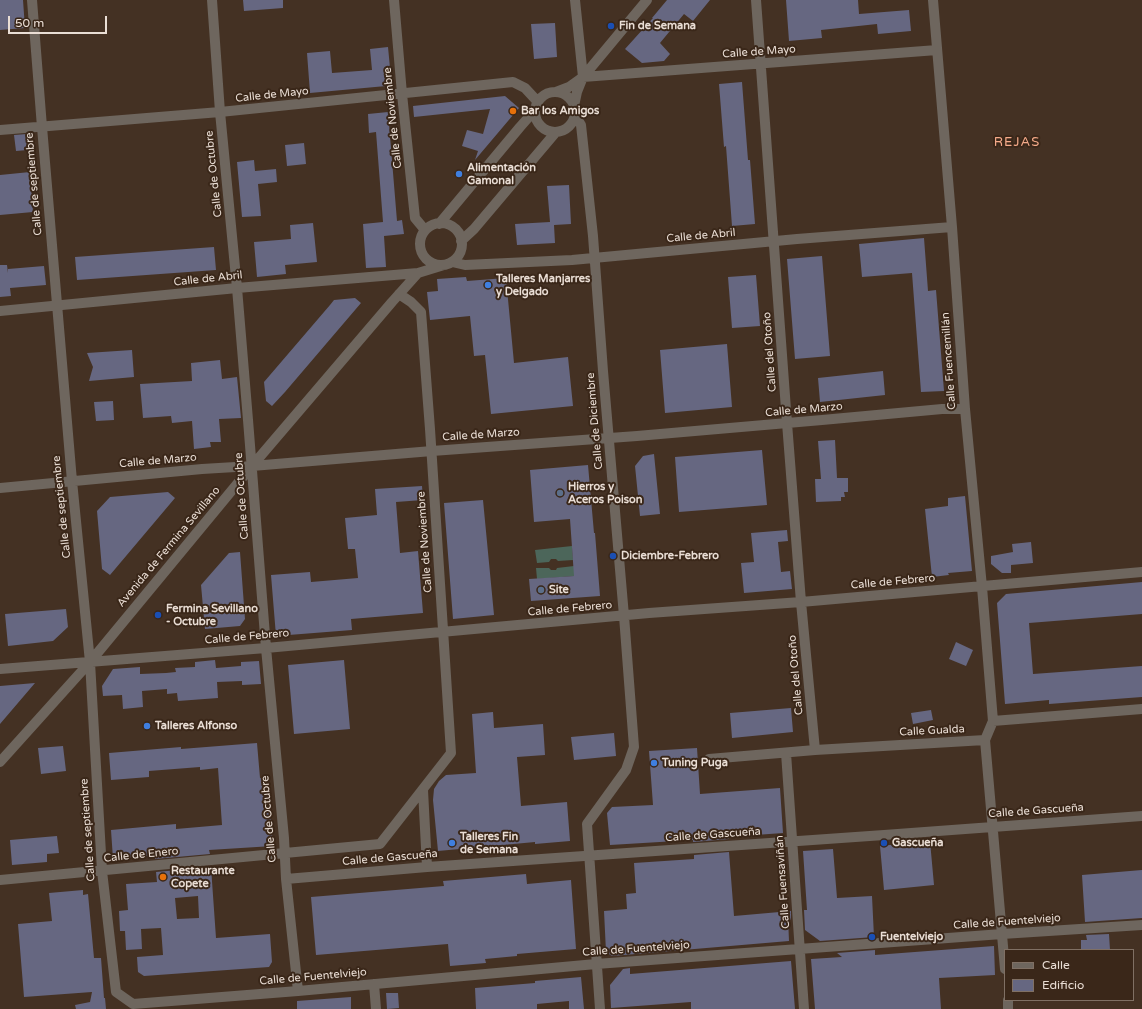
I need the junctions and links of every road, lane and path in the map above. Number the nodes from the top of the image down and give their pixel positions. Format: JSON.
{"nodes":[{"id":1,"x":32,"y":0,"type":"edge"},
{"id":2,"x":212,"y":0,"type":"edge"},
{"id":3,"x":394,"y":0,"type":"edge"},
{"id":4,"x":575,"y":0,"type":"edge"},
{"id":5,"x":647,"y":0,"type":"edge"},
{"id":6,"x":756,"y":0,"type":"edge"},
{"id":7,"x":933,"y":0,"type":"edge"},
{"id":8,"x":937,"y":50,"type":"junction"},
{"id":9,"x":761,"y":64,"type":"junction"},
{"id":10,"x":583,"y":77,"type":"junction"},
{"id":11,"x":556,"y":92,"type":"junction"},
{"id":12,"x":402,"y":94,"type":"junction"},
{"id":13,"x":537,"y":106,"type":"junction"},
{"id":14,"x":575,"y":110,"type":"junction"},
{"id":15,"x":220,"y":112,"type":"junction"},
{"id":16,"x":42,"y":127,"type":"junction"},
{"id":17,"x":0,"y":130,"type":"edge"},
{"id":18,"x":556,"y":132,"type":"junction"},
{"id":19,"x":439,"y":224,"type":"junction"},
{"id":20,"x":952,"y":227,"type":"junction"},
{"id":21,"x":425,"y":230,"type":"junction"},
{"id":22,"x":461,"y":240,"type":"junction"},
{"id":23,"x":774,"y":241,"type":"junction"},
{"id":24,"x":420,"y":248,"type":"junction"},
{"id":25,"x":594,"y":258,"type":"junction"},
{"id":26,"x":448,"y":263,"type":"junction"},
{"id":27,"x":418,"y":273,"type":"junction"},
{"id":28,"x":237,"y":288,"type":"junction"},
{"id":29,"x":400,"y":294,"type":"junction"},
{"id":30,"x":57,"y":306,"type":"junction"},
{"id":31,"x":0,"y":311,"type":"edge"},
{"id":32,"x":964,"y":409,"type":"junction"},
{"id":33,"x":787,"y":424,"type":"junction"},
{"id":34,"x":609,"y":438,"type":"junction"},
{"id":35,"x":432,"y":451,"type":"junction"},
{"id":36,"x":252,"y":466,"type":"junction"},
{"id":37,"x":72,"y":481,"type":"junction"},
{"id":38,"x":0,"y":488,"type":"edge"},
{"id":39,"x":1142,"y":572,"type":"edge"},
{"id":40,"x":982,"y":587,"type":"junction"},
{"id":41,"x":801,"y":602,"type":"junction"},
{"id":42,"x":624,"y":616,"type":"junction"},
{"id":43,"x":443,"y":632,"type":"junction"},
{"id":44,"x":266,"y":648,"type":"junction"},
{"id":45,"x":90,"y":662,"type":"junction"},
{"id":46,"x":0,"y":669,"type":"edge"},
{"id":47,"x":1142,"y":709,"type":"edge"},
{"id":48,"x":993,"y":721,"type":"junction"},
{"id":49,"x":985,"y":740,"type":"junction"},
{"id":50,"x":815,"y":750,"type":"junction"},
{"id":51,"x":786,"y":753,"type":"junction"},
{"id":52,"x":709,"y":759,"type":"dead end"},
{"id":53,"x":0,"y":762,"type":"edge"},
{"id":54,"x":423,"y":790,"type":"junction"},
{"id":55,"x":1142,"y":816,"type":"edge"},
{"id":56,"x":992,"y":827,"type":"junction"},
{"id":57,"x":792,"y":841,"type":"junction"},
{"id":58,"x":284,"y":853,"type":"junction"},
{"id":59,"x":589,"y":856,"type":"junction"},
{"id":60,"x":426,"y":867,"type":"junction"},
{"id":61,"x":102,"y":871,"type":"junction"},
{"id":62,"x":286,"y":879,"type":"junction"},
{"id":63,"x":0,"y":880,"type":"edge"},
{"id":64,"x":1142,"y":925,"type":"edge"},
{"id":65,"x":1002,"y":934,"type":"junction"},
{"id":66,"x":799,"y":949,"type":"junction"},
{"id":67,"x":1004,"y":957,"type":"edge"},
{"id":68,"x":596,"y":964,"type":"junction"},
{"id":69,"x":374,"y":984,"type":"junction"},
{"id":70,"x":298,"y":991,"type":"junction"},
{"id":71,"x":133,"y":1004,"type":"joint"},
{"id":72,"x":177,"y":1005,"type":"edge"},
{"id":73,"x":376,"y":1009,"type":"edge"},
{"id":74,"x":600,"y":1009,"type":"edge"},
{"id":75,"x":804,"y":1009,"type":"edge"}],
"edges":[{"from":1,"to":16,"type":"street","name":"Calle de septiembre"},
{"from":2,"to":15,"type":"street","name":"Calle de Octubre"},
{"from":3,"to":12,"type":"street","name":"Calle de Noviembre"},
{"from":4,"to":10,"type":"street"},
{"from":5,"to":10,"type":"street"},
{"from":6,"to":9,"type":"street","name":"Calle del Otoño"},
{"from":7,"to":8,"type":"street","name":"Calle Fuencemillán"},
{"from":8,"to":9,"type":"street","name":"Calle de Mayo"},
{"from":8,"to":20,"type":"street","name":"Calle Fuencemillán"},
{"from":9,"to":10,"type":"street","name":"Calle de Mayo"},
{"from":9,"to":23,"type":"street","name":"Calle del Otoño"},
{"from":10,"to":11,"type":"street"},
{"from":10,"to":14,"type":"street"},
{"from":11,"to":13,"type":"street"},
{"from":11,"to":14,"type":"street"},
{"from":12,"to":13,"type":"street","name":"Calle de Mayo"},
{"from":12,"to":15,"type":"street","name":"Calle de Mayo"},
{"from":12,"to":21,"type":"street","name":"Calle de Noviembre"},
{"from":13,"to":18,"type":"street"},
{"from":13,"to":19,"type":"street"},
{"from":14,"to":18,"type":"street"},
{"from":14,"to":25,"type":"street","name":"Calle de Diciembre"},
{"from":15,"to":16,"type":"street","name":"Calle de Mayo"},
{"from":15,"to":28,"type":"street","name":"Calle de Octubre"},
{"from":16,"to":17,"type":"street","name":"Calle de Mayo"},
{"from":16,"to":30,"type":"street","name":"Calle de septiembre"},
{"from":18,"to":22,"type":"street"},
{"from":19,"to":21,"type":"street"},
{"from":19,"to":22,"type":"street"},
{"from":20,"to":23,"type":"street","name":"Calle de Abril"},
{"from":20,"to":32,"type":"street","name":"Calle Fuencemillán"},
{"from":21,"to":24,"type":"street"},
{"from":22,"to":26,"type":"street"},
{"from":23,"to":25,"type":"street","name":"Calle de Abril"},
{"from":23,"to":33,"type":"street","name":"Calle del Otoño"},
{"from":24,"to":26,"type":"street"},
{"from":24,"to":27,"type":"street"},
{"from":25,"to":26,"type":"street","name":"Calle de Abril"},
{"from":25,"to":34,"type":"street","name":"Calle de Diciembre"},
{"from":26,"to":27,"type":"street"},
{"from":27,"to":28,"type":"street","name":"Calle de Abril"},
{"from":27,"to":29,"type":"street","name":"Avenida de Fermina Sevillano"},
{"from":28,"to":30,"type":"street","name":"Calle de Abril"},
{"from":28,"to":36,"type":"street","name":"Calle de Octubre"},
{"from":29,"to":35,"type":"street","name":"Calle de Noviembre"},
{"from":29,"to":36,"type":"street","name":"Avenida de Fermina Sevillano"},
{"from":30,"to":31,"type":"street","name":"Calle de Abril"},
{"from":30,"to":37,"type":"street","name":"Calle de septiembre"},
{"from":32,"to":33,"type":"street","name":"Calle de Marzo"},
{"from":32,"to":40,"type":"street","name":"Calle Fuencemillán"},
{"from":33,"to":34,"type":"street","name":"Calle de Marzo"},
{"from":33,"to":41,"type":"street","name":"Calle del Otoño"},
{"from":34,"to":35,"type":"street","name":"Calle de Marzo"},
{"from":34,"to":42,"type":"street","name":"Calle de Diciembre"},
{"from":35,"to":36,"type":"street","name":"Calle de Marzo"},
{"from":35,"to":43,"type":"street","name":"Calle de Noviembre"},
{"from":36,"to":37,"type":"street","name":"Calle de Marzo"},
{"from":36,"to":44,"type":"street","name":"Calle de Octubre"},
{"from":36,"to":45,"type":"street","name":"Avenida de Fermina Sevillano"},
{"from":37,"to":38,"type":"street","name":"Calle de Marzo"},
{"from":37,"to":45,"type":"street","name":"Calle de septiembre"},
{"from":39,"to":40,"type":"street","name":"Calle de Febrero"},
{"from":40,"to":41,"type":"street","name":"Calle de Febrero"},
{"from":40,"to":48,"type":"street","name":"Calle Fuencemillán"},
{"from":41,"to":42,"type":"street","name":"Calle de Febrero"},
{"from":41,"to":50,"type":"street","name":"Calle del Otoño"},
{"from":42,"to":43,"type":"street","name":"Calle de Febrero"},
{"from":42,"to":59,"type":"street","name":"Calle de Diciembre"},
{"from":43,"to":44,"type":"street","name":"Calle de Febrero"},
{"from":43,"to":54,"type":"street","name":"Calle de Noviembre"},
{"from":44,"to":45,"type":"street","name":"Calle de Febrero"},
{"from":44,"to":58,"type":"street","name":"Calle de Octubre"},
{"from":45,"to":46,"type":"street","name":"Calle de Febrero"},
{"from":45,"to":53,"type":"street","name":"Avenida de Fermina Sevillano"},
{"from":45,"to":61,"type":"street","name":"Calle de septiembre"},
{"from":47,"to":48,"type":"street"},
{"from":48,"to":49,"type":"street"},
{"from":49,"to":50,"type":"street","name":"Calle Gualda"},
{"from":49,"to":56,"type":"street"},
{"from":50,"to":51,"type":"street","name":"Calle Gualda"},
{"from":51,"to":52,"type":"street","name":"Calle Gualda"},
{"from":51,"to":57,"type":"street","name":"Calle Fuensaviñán"},
{"from":54,"to":58,"type":"street","name":"Calle de Noviembre"},
{"from":54,"to":60,"type":"street"},
{"from":55,"to":56,"type":"street","name":"Calle de Gascueña"},
{"from":56,"to":57,"type":"street","name":"Calle de Gascueña"},
{"from":56,"to":65,"type":"street"},
{"from":57,"to":59,"type":"street","name":"Calle de Gascueña"},
{"from":57,"to":66,"type":"street","name":"Calle Fuensaviñán"},
{"from":58,"to":61,"type":"street","name":"Calle de Enero"},
{"from":58,"to":62,"type":"street","name":"Calle de Octubre"},
{"from":59,"to":60,"type":"street","name":"Calle de Gascueña"},
{"from":59,"to":68,"type":"street","name":"Calle de Diciembre"},
{"from":60,"to":62,"type":"street","name":"Calle de Gascueña"},
{"from":61,"to":63,"type":"street","name":"Calle de Enero"},
{"from":61,"to":71,"type":"street","name":"Calle de septiembre"},
{"from":62,"to":70,"type":"street","name":"Calle de Octubre"},
{"from":64,"to":65,"type":"street","name":"Calle de Fuentelviejo"},
{"from":65,"to":66,"type":"street","name":"Calle de Fuentelviejo"},
{"from":65,"to":67,"type":"street"},
{"from":66,"to":68,"type":"street","name":"Calle de Fuentelviejo"},
{"from":66,"to":75,"type":"street","name":"Calle Fuensaviñán"},
{"from":68,"to":69,"type":"street","name":"Calle de Fuentelviejo"},
{"from":68,"to":74,"type":"street","name":"Calle de Diciembre"},
{"from":69,"to":70,"type":"street","name":"Calle de Fuentelviejo"},
{"from":69,"to":73,"type":"street"},
{"from":70,"to":72,"type":"street","name":"Calle de Fuentelviejo"},
{"from":71,"to":72,"type":"street","name":"Calle de Fuentelviejo"}]}
